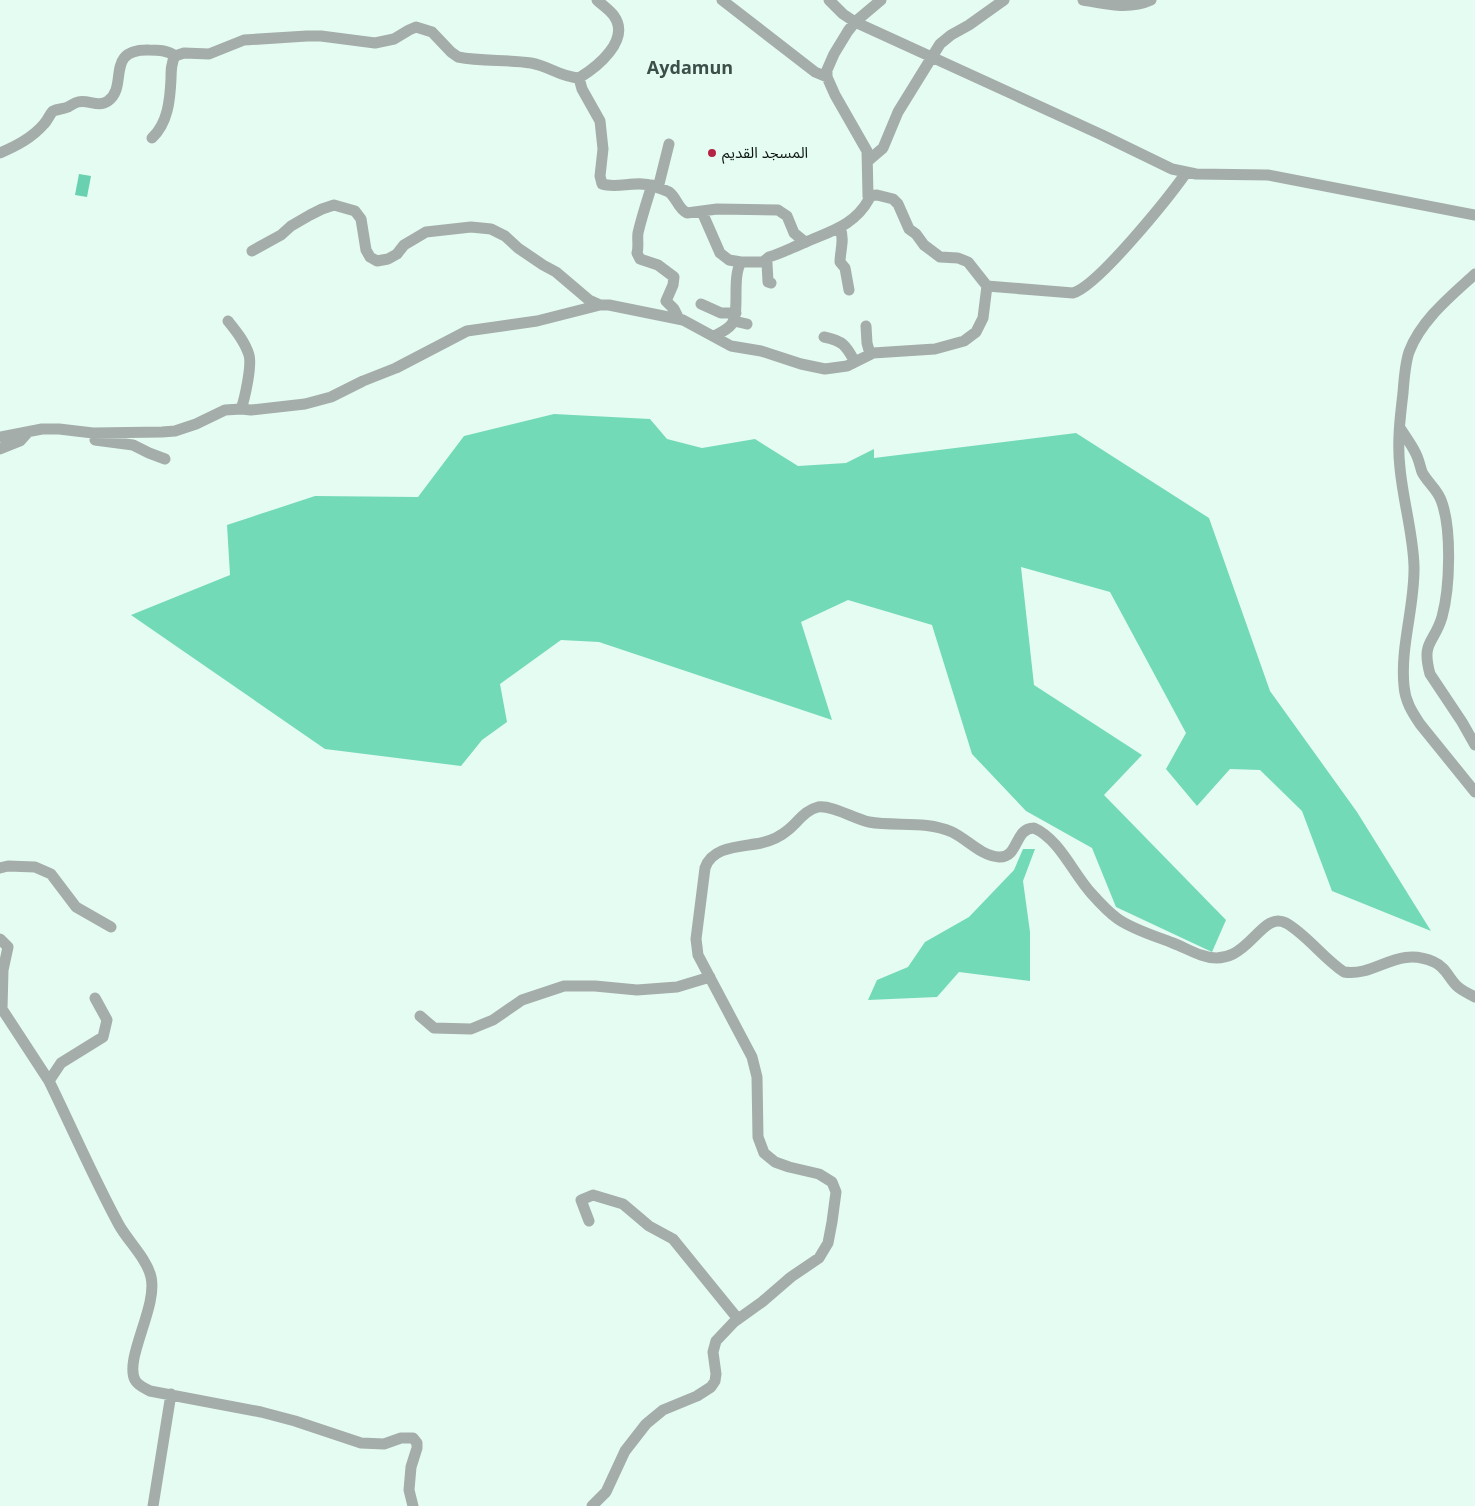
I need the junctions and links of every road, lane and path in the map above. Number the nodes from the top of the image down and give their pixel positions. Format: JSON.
{"nodes":[{"id":1,"x":597,"y":0,"type":"edge"},
{"id":2,"x":722,"y":0,"type":"edge"},
{"id":3,"x":829,"y":0,"type":"edge"},
{"id":4,"x":881,"y":0,"type":"edge"},
{"id":5,"x":1004,"y":0,"type":"edge"},
{"id":6,"x":1082,"y":0,"type":"edge"},
{"id":7,"x":1151,"y":0,"type":"edge"},
{"id":8,"x":854,"y":22,"type":"junction"},
{"id":9,"x":175,"y":56,"type":"junction"},
{"id":10,"x":930,"y":58,"type":"junction"},
{"id":11,"x":827,"y":76,"type":"junction"},
{"id":12,"x":579,"y":78,"type":"junction"},
{"id":13,"x":152,"y":138,"type":"dead end"},
{"id":14,"x":669,"y":144,"type":"dead end"},
{"id":15,"x":0,"y":153,"type":"edge"},
{"id":16,"x":869,"y":160,"type":"junction"},
{"id":17,"x":1186,"y":172,"type":"junction"},
{"id":18,"x":655,"y":187,"type":"junction"},
{"id":19,"x":868,"y":196,"type":"junction"},
{"id":20,"x":702,"y":212,"type":"junction"},
{"id":21,"x":1475,"y":215,"type":"edge"},
{"id":22,"x":840,"y":228,"type":"junction"},
{"id":23,"x":805,"y":242,"type":"junction"},
{"id":24,"x":252,"y":251,"type":"dead end"},
{"id":25,"x":741,"y":262,"type":"junction"},
{"id":26,"x":763,"y":262,"type":"junction"},
{"id":27,"x":1475,"y":274,"type":"edge"},
{"id":28,"x":771,"y":283,"type":"dead end"},
{"id":29,"x":987,"y":286,"type":"junction"},
{"id":30,"x":849,"y":290,"type":"dead end"},
{"id":31,"x":701,"y":304,"type":"dead end"},
{"id":32,"x":600,"y":305,"type":"junction"},
{"id":33,"x":735,"y":317,"type":"junction"},
{"id":34,"x":679,"y":319,"type":"junction"},
{"id":35,"x":228,"y":321,"type":"dead end"},
{"id":36,"x":747,"y":324,"type":"dead end"},
{"id":37,"x":866,"y":326,"type":"dead end"},
{"id":38,"x":714,"y":336,"type":"junction"},
{"id":39,"x":824,"y":337,"type":"dead end"},
{"id":40,"x":870,"y":354,"type":"junction"},
{"id":41,"x":855,"y":362,"type":"junction"},
{"id":42,"x":241,"y":409,"type":"junction"},
{"id":43,"x":1400,"y":428,"type":"junction"},
{"id":44,"x":29,"y":432,"type":"junction"},
{"id":45,"x":93,"y":433,"type":"junction"},
{"id":46,"x":0,"y":437,"type":"edge"},
{"id":47,"x":0,"y":449,"type":"edge"},
{"id":48,"x":165,"y":458,"type":"dead end"},
{"id":49,"x":1475,"y":745,"type":"edge"},
{"id":50,"x":1475,"y":792,"type":"edge"},
{"id":51,"x":0,"y":868,"type":"edge"},
{"id":52,"x":111,"y":928,"type":"dead end"},
{"id":53,"x":0,"y":939,"type":"edge"},
{"id":54,"x":710,"y":977,"type":"junction"},
{"id":55,"x":1475,"y":997,"type":"edge"},
{"id":56,"x":95,"y":998,"type":"dead end"},
{"id":57,"x":420,"y":1016,"type":"dead end"},
{"id":58,"x":49,"y":1081,"type":"junction"},
{"id":59,"x":589,"y":1221,"type":"dead end"},
{"id":60,"x":738,"y":1319,"type":"junction"},
{"id":61,"x":171,"y":1394,"type":"junction"},
{"id":62,"x":153,"y":1506,"type":"edge"},
{"id":63,"x":413,"y":1506,"type":"edge"},
{"id":64,"x":592,"y":1506,"type":"edge"}],
"edges":[{"from":1,"to":12,"type":"street"},
{"from":2,"to":11,"type":"street"},
{"from":3,"to":8,"type":"street"},
{"from":4,"to":8,"type":"street"},
{"from":5,"to":10,"type":"street"},
{"from":6,"to":7,"type":"street"},
{"from":8,"to":10,"type":"street"},
{"from":8,"to":11,"type":"street"},
{"from":9,"to":12,"type":"street"},
{"from":9,"to":13,"type":"street"},
{"from":9,"to":15,"type":"street"},
{"from":10,"to":16,"type":"street"},
{"from":10,"to":17,"type":"street"},
{"from":11,"to":16,"type":"street"},
{"from":12,"to":18,"type":"street"},
{"from":14,"to":18,"type":"street"},
{"from":16,"to":19,"type":"street"},
{"from":17,"to":21,"type":"street"},
{"from":17,"to":29,"type":"street"},
{"from":18,"to":20,"type":"street"},
{"from":18,"to":34,"type":"street"},
{"from":19,"to":22,"type":"street"},
{"from":19,"to":29,"type":"street"},
{"from":20,"to":23,"type":"street"},
{"from":20,"to":25,"type":"street"},
{"from":22,"to":23,"type":"street"},
{"from":22,"to":30,"type":"street"},
{"from":23,"to":26,"type":"street"},
{"from":24,"to":32,"type":"street"},
{"from":25,"to":26,"type":"street"},
{"from":25,"to":33,"type":"street"},
{"from":26,"to":28,"type":"street"},
{"from":27,"to":43,"type":"street"},
{"from":29,"to":40,"type":"street"},
{"from":31,"to":33,"type":"street"},
{"from":32,"to":34,"type":"street"},
{"from":32,"to":42,"type":"street"},
{"from":33,"to":36,"type":"street"},
{"from":33,"to":38,"type":"street"},
{"from":34,"to":38,"type":"street"},
{"from":35,"to":42,"type":"street"},
{"from":37,"to":40,"type":"street"},
{"from":38,"to":41,"type":"street"},
{"from":39,"to":41,"type":"street"},
{"from":40,"to":41,"type":"street"},
{"from":42,"to":45,"type":"street"},
{"from":43,"to":49,"type":"street"},
{"from":43,"to":50,"type":"street"},
{"from":44,"to":45,"type":"street"},
{"from":44,"to":46,"type":"street"},
{"from":44,"to":47,"type":"street"},
{"from":45,"to":48,"type":"street"},
{"from":51,"to":52,"type":"street"},
{"from":53,"to":58,"type":"street"},
{"from":54,"to":55,"type":"street"},
{"from":54,"to":57,"type":"street"},
{"from":54,"to":60,"type":"street"},
{"from":56,"to":58,"type":"street"},
{"from":58,"to":61,"type":"street"},
{"from":59,"to":60,"type":"street"},
{"from":60,"to":64,"type":"street"},
{"from":61,"to":62,"type":"street"},
{"from":61,"to":63,"type":"street"}]}
